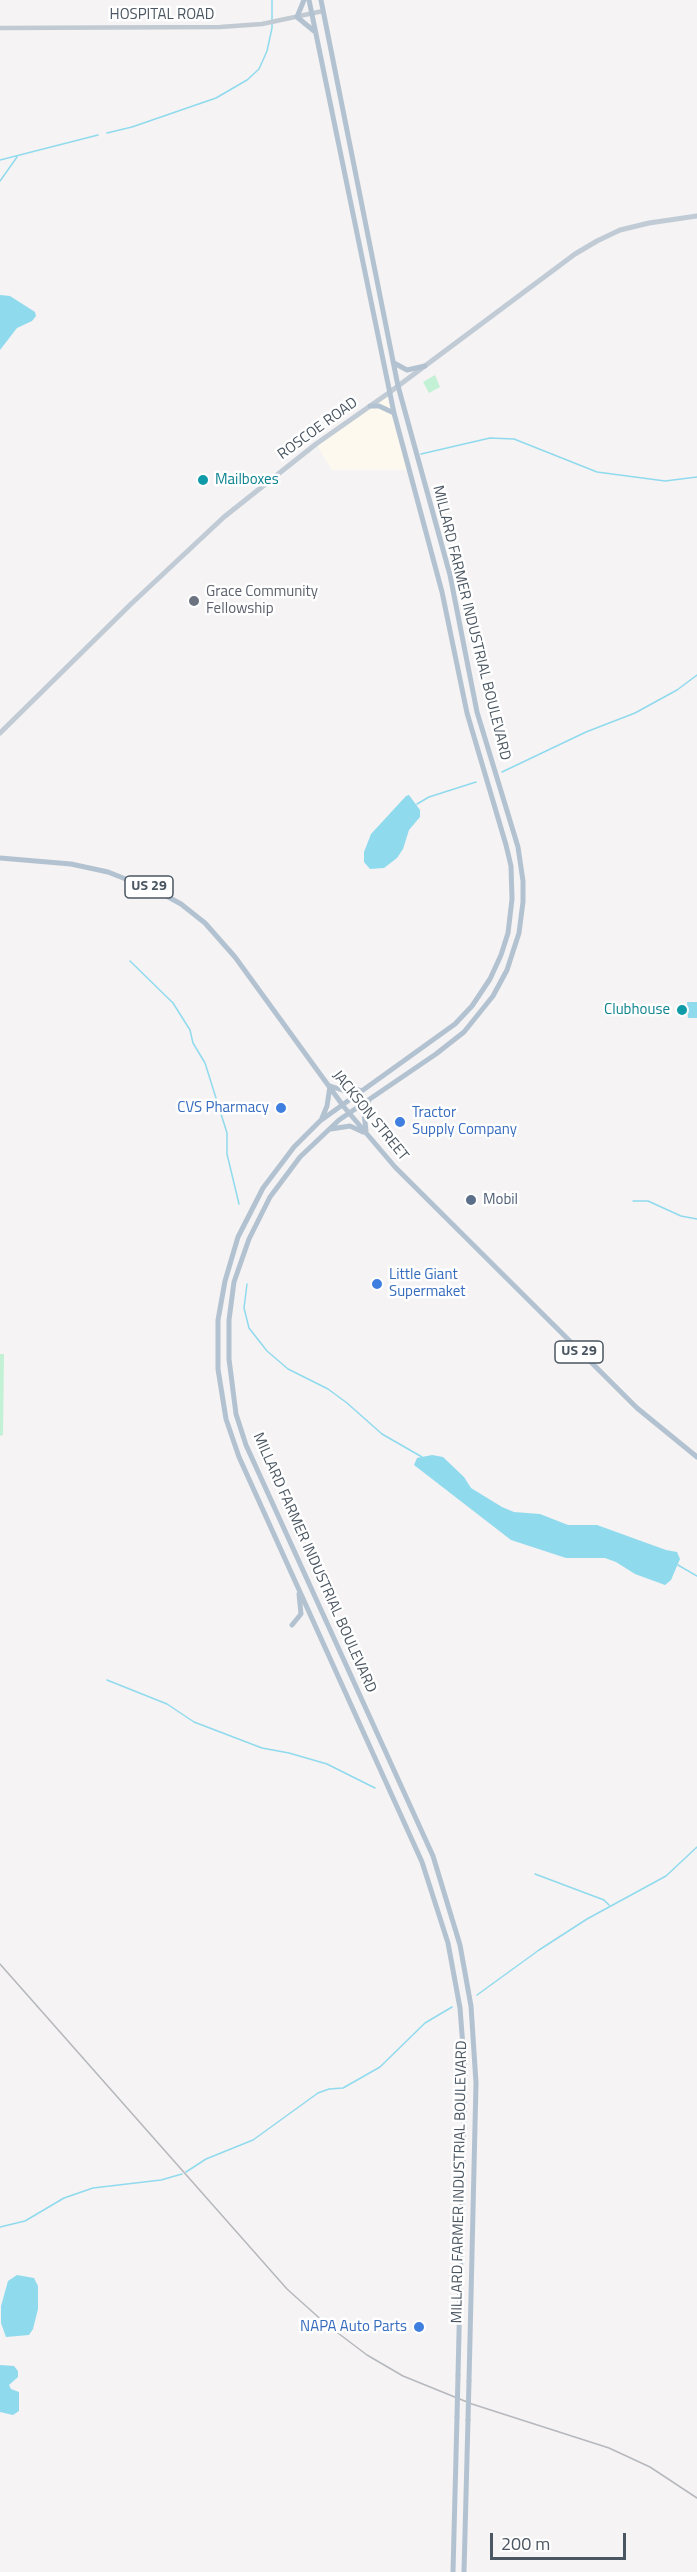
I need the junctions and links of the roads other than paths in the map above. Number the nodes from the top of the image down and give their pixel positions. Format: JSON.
{"nodes":[{"id":1,"x":304,"y":0,"type":"edge"},
{"id":2,"x":309,"y":0,"type":"edge"},
{"id":3,"x":321,"y":0,"type":"edge"},
{"id":4,"x":323,"y":11,"type":"junction"},
{"id":5,"x":312,"y":13,"type":"junction"},
{"id":6,"x":297,"y":17,"type":"junction"},
{"id":7,"x":0,"y":28,"type":"edge"},
{"id":8,"x":316,"y":35,"type":"junction"},
{"id":9,"x":697,"y":216,"type":"edge"},
{"id":10,"x":394,"y":363,"type":"junction"},
{"id":11,"x":425,"y":366,"type":"junction"},
{"id":12,"x":398,"y":386,"type":"junction"},
{"id":13,"x":390,"y":392,"type":"junction"},
{"id":14,"x":370,"y":406,"type":"junction"},
{"id":15,"x":394,"y":413,"type":"junction"},
{"id":16,"x":0,"y":734,"type":"edge"},
{"id":17,"x":0,"y":858,"type":"edge"},
{"id":18,"x":330,"y":1086,"type":"junction"},
{"id":19,"x":363,"y":1089,"type":"junction"},
{"id":20,"x":369,"y":1099,"type":"junction"},
{"id":21,"x":342,"y":1104,"type":"junction"},
{"id":22,"x":349,"y":1113,"type":"junction"},
{"id":23,"x":320,"y":1121,"type":"junction"},
{"id":24,"x":327,"y":1130,"type":"junction"},
{"id":25,"x":366,"y":1133,"type":"junction"},
{"id":26,"x":697,"y":1457,"type":"edge"},
{"id":27,"x":296,"y":1580,"type":"junction"},
{"id":28,"x":292,"y":1625,"type":"dead end"},
{"id":29,"x":453,"y":2572,"type":"edge"},
{"id":30,"x":464,"y":2572,"type":"edge"}],
"edges":[{"from":1,"to":6,"type":"main road"},
{"from":2,"to":5,"type":"main road","name":"MILLARD FARMER INDUSTRIAL BOULEVARD"},
{"from":3,"to":4,"type":"main road","name":"MILLARD FARMER INDUSTRIAL BOULEVARD"},
{"from":4,"to":5,"type":"street","name":"HOSPITAL ROAD"},
{"from":4,"to":10,"type":"main road","name":"MILLARD FARMER INDUSTRIAL BOULEVARD"},
{"from":5,"to":6,"type":"street","name":"HOSPITAL ROAD"},
{"from":5,"to":8,"type":"main road","name":"MILLARD FARMER INDUSTRIAL BOULEVARD"},
{"from":6,"to":7,"type":"street","name":"HOSPITAL ROAD"},
{"from":6,"to":8,"type":"main road"},
{"from":8,"to":13,"type":"main road","name":"MILLARD FARMER INDUSTRIAL BOULEVARD"},
{"from":9,"to":11,"type":"main road","name":"ROSCOE ROAD"},
{"from":10,"to":11,"type":"main road"},
{"from":10,"to":12,"type":"main road","name":"MILLARD FARMER INDUSTRIAL BOULEVARD"},
{"from":11,"to":12,"type":"main road","name":"ROSCOE ROAD"},
{"from":12,"to":13,"type":"main road","name":"ROSCOE ROAD"},
{"from":12,"to":20,"type":"main road","name":"MILLARD FARMER INDUSTRIAL BOULEVARD"},
{"from":13,"to":14,"type":"main road","name":"ROSCOE ROAD"},
{"from":13,"to":15,"type":"main road","name":"MILLARD FARMER INDUSTRIAL BOULEVARD"},
{"from":14,"to":15,"type":"main road"},
{"from":14,"to":16,"type":"main road","name":"ROSCOE ROAD"},
{"from":15,"to":19,"type":"main road","name":"MILLARD FARMER INDUSTRIAL BOULEVARD"},
{"from":17,"to":18,"type":"main road","name":"JACKSON STREET","number":"US 29"},
{"from":18,"to":19,"type":"main road"},
{"from":18,"to":21,"type":"main road","name":"JACKSON STREET","number":"US 29"},
{"from":18,"to":23,"type":"main road"},
{"from":19,"to":21,"type":"main road","name":"MILLARD FARMER INDUSTRIAL BOULEVARD"},
{"from":20,"to":22,"type":"main road","name":"MILLARD FARMER INDUSTRIAL BOULEVARD"},
{"from":20,"to":25,"type":"main road"},
{"from":21,"to":22,"type":"main road","name":"JACKSON STREET","number":"US 29"},
{"from":21,"to":23,"type":"main road","name":"MILLARD FARMER INDUSTRIAL BOULEVARD"},
{"from":22,"to":24,"type":"main road","name":"MILLARD FARMER INDUSTRIAL BOULEVARD"},
{"from":22,"to":25,"type":"main road","name":"JACKSON STREET","number":"US 29"},
{"from":23,"to":27,"type":"main road","name":"MILLARD FARMER INDUSTRIAL BOULEVARD"},
{"from":24,"to":25,"type":"main road"},
{"from":24,"to":30,"type":"main road","name":"MILLARD FARMER INDUSTRIAL BOULEVARD","bridge":true},
{"from":25,"to":26,"type":"main road","name":"JACKSON STREET","number":"US 29"},
{"from":27,"to":28,"type":"main road"},
{"from":27,"to":29,"type":"main road","name":"MILLARD FARMER INDUSTRIAL BOULEVARD","bridge":true}]}
